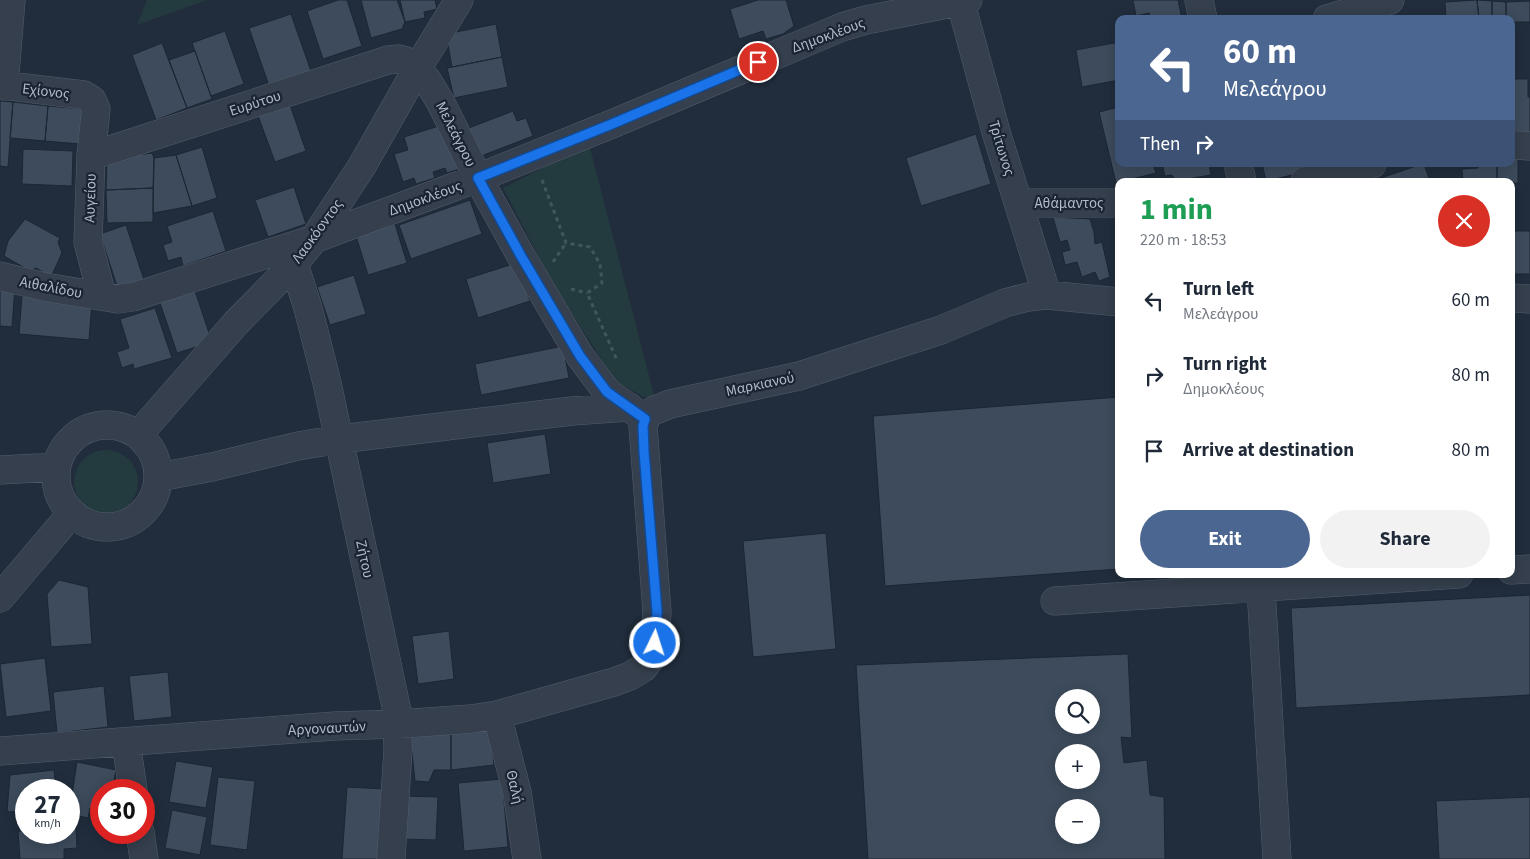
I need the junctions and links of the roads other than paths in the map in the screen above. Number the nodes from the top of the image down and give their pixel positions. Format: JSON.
{"nodes":[{"id":1,"x":12,"y":0,"type":"edge"},
{"id":2,"x":459,"y":0,"type":"edge"},
{"id":3,"x":963,"y":0,"type":"edge"},
{"id":4,"x":1199,"y":0,"type":"edge"},
{"id":5,"x":1390,"y":0,"type":"edge"},
{"id":6,"x":1202,"y":15,"type":"edge"},
{"id":7,"x":1340,"y":15,"type":"edge"},
{"id":8,"x":417,"y":69,"type":"junction"},
{"id":9,"x":2,"y":85,"type":"edge"},
{"id":10,"x":92,"y":100,"type":"joint"},
{"id":11,"x":1515,"y":145,"type":"edge"},
{"id":12,"x":1530,"y":146,"type":"edge"},
{"id":13,"x":91,"y":156,"type":"junction"},
{"id":14,"x":1360,"y":167,"type":"edge"},
{"id":15,"x":478,"y":178,"type":"junction"},
{"id":16,"x":1317,"y":178,"type":"edge"},
{"id":17,"x":1019,"y":203,"type":"junction"},
{"id":18,"x":1115,"y":203,"type":"edge"},
{"id":19,"x":314,"y":239,"type":"junction"},
{"id":20,"x":294,"y":264,"type":"junction"},
{"id":21,"x":0,"y":276,"type":"edge"},
{"id":22,"x":1047,"y":295,"type":"junction"},
{"id":23,"x":102,"y":296,"type":"junction"},
{"id":24,"x":1515,"y":298,"type":"edge"},
{"id":25,"x":1530,"y":300,"type":"edge"},
{"id":26,"x":1115,"y":302,"type":"edge"},
{"id":27,"x":637,"y":413,"type":"junction"},
{"id":28,"x":138,"y":435,"type":"junction"},
{"id":29,"x":340,"y":439,"type":"junction"},
{"id":30,"x":56,"y":467,"type":"junction"},
{"id":31,"x":0,"y":470,"type":"edge"},
{"id":32,"x":159,"y":477,"type":"junction"},
{"id":33,"x":72,"y":513,"type":"junction"},
{"id":34,"x":1530,"y":569,"type":"edge"},
{"id":35,"x":1515,"y":570,"type":"edge"},
{"id":36,"x":1403,"y":578,"type":"edge"},
{"id":37,"x":1262,"y":588,"type":"junction"},
{"id":38,"x":0,"y":598,"type":"edge"},
{"id":39,"x":1056,"y":600,"type":"dead end"},
{"id":40,"x":497,"y":715,"type":"junction"},
{"id":41,"x":398,"y":724,"type":"junction"},
{"id":42,"x":126,"y":742,"type":"junction"},
{"id":43,"x":0,"y":750,"type":"edge"},
{"id":44,"x":131,"y":779,"type":"edge"},
{"id":45,"x":142,"y":844,"type":"edge"},
{"id":46,"x":144,"y":859,"type":"edge"},
{"id":47,"x":391,"y":859,"type":"edge"},
{"id":48,"x":527,"y":859,"type":"edge"},
{"id":49,"x":1277,"y":859,"type":"edge"}],
"edges":[{"from":1,"to":9,"type":"street"},
{"from":2,"to":8,"type":"street","name":"Λαοκόοντος"},
{"from":3,"to":15,"type":"street","name":"Δημοκλέους"},
{"from":3,"to":17,"type":"street","name":"Τρίτωνος"},
{"from":4,"to":6,"type":"street"},
{"from":5,"to":7,"type":"street"},
{"from":8,"to":13,"type":"street","name":"Ευρύτου"},
{"from":8,"to":15,"type":"street","name":"Μελεάγρου"},
{"from":8,"to":19,"type":"street","name":"Λαοκόοντος"},
{"from":9,"to":10,"type":"street","name":"Εχίονος"},
{"from":10,"to":13,"type":"street","name":"Αυγείου"},
{"from":11,"to":12,"type":"street"},
{"from":13,"to":23,"type":"street","name":"Αυγείου"},
{"from":14,"to":16,"type":"street"},
{"from":15,"to":19,"type":"street","name":"Δημοκλέους"},
{"from":15,"to":27,"type":"street","name":"Μελεάγρου"},
{"from":17,"to":18,"type":"street","name":"Αθάμαντος"},
{"from":17,"to":22,"type":"street","name":"Τρίτωνος"},
{"from":19,"to":20,"type":"street","name":"Λαοκόοντος"},
{"from":19,"to":23,"type":"street","name":"Δημοκλέους"},
{"from":20,"to":28,"type":"street","name":"Λαοκόοντος"},
{"from":20,"to":29,"type":"street","name":"Ζήτου"},
{"from":21,"to":23,"type":"street","name":"Αιθαλίδου"},
{"from":22,"to":26,"type":"street","name":"Μαρκιανού"},
{"from":22,"to":27,"type":"street","name":"Μαρκιανού"},
{"from":24,"to":25,"type":"street"},
{"from":27,"to":29,"type":"street"},
{"from":27,"to":40,"type":"street","name":"Αργοναυτών"},
{"from":28,"to":30,"type":"street"},
{"from":28,"to":32,"type":"street"},
{"from":29,"to":32,"type":"street"},
{"from":29,"to":41,"type":"street","name":"Ζήτου"},
{"from":30,"to":31,"type":"street"},
{"from":30,"to":33,"type":"street"},
{"from":32,"to":33,"type":"street"},
{"from":33,"to":38,"type":"street"},
{"from":34,"to":35,"type":"street"},
{"from":36,"to":37,"type":"street"},
{"from":37,"to":39,"type":"street"},
{"from":37,"to":49,"type":"street"},
{"from":40,"to":41,"type":"street","name":"Αργοναυτών"},
{"from":40,"to":48,"type":"street","name":"Θαλή"},
{"from":41,"to":42,"type":"street","name":"Αργοναυτών"},
{"from":41,"to":47,"type":"street","name":"Ζήτου"},
{"from":42,"to":43,"type":"street","name":"Αργοναυτών"},
{"from":42,"to":44,"type":"street"},
{"from":45,"to":46,"type":"street"}]}
